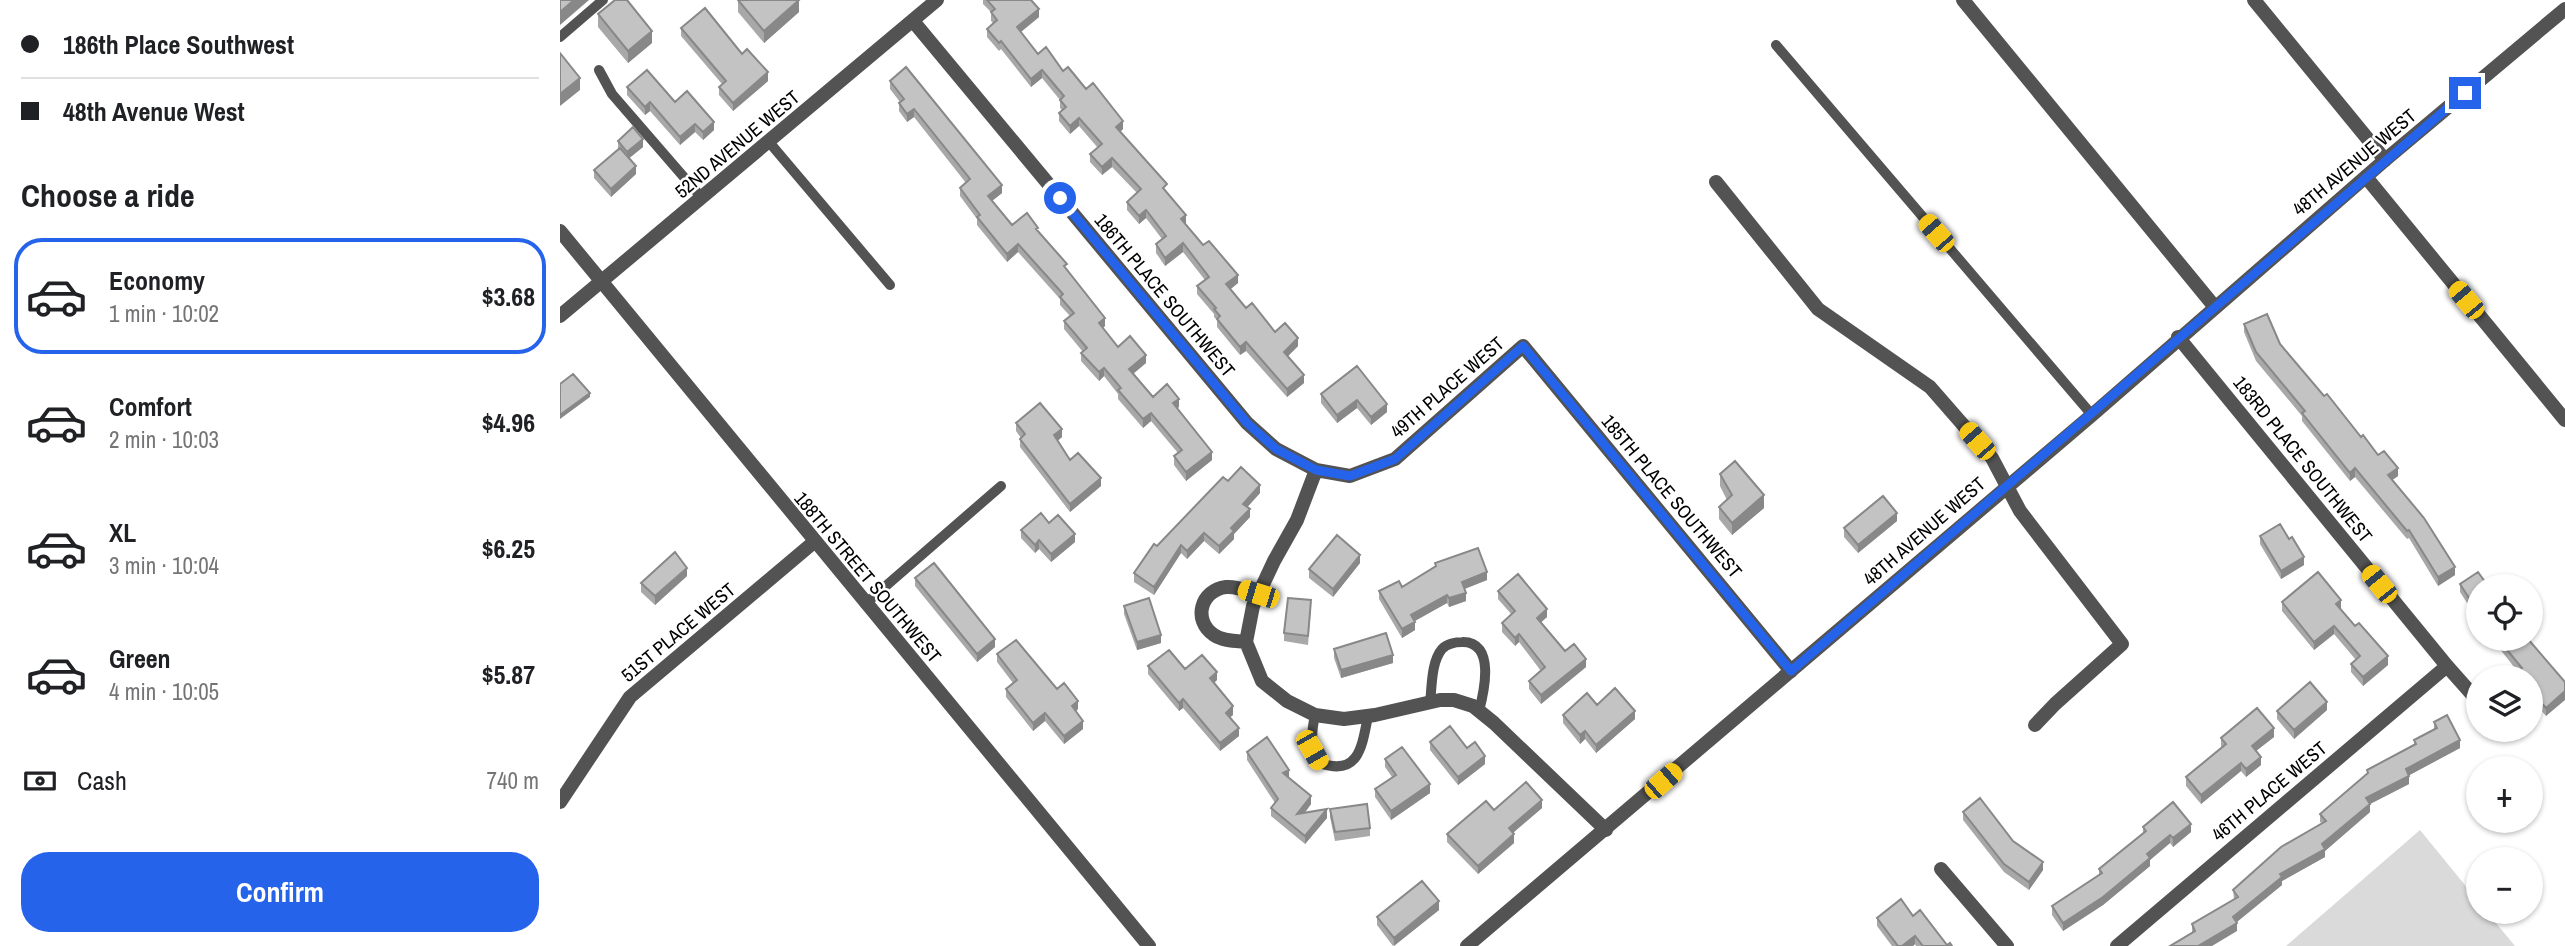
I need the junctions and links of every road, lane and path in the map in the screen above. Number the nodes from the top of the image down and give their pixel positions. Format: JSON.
{"nodes":[{"id":1,"x":603,"y":0,"type":"edge"},
{"id":2,"x":937,"y":0,"type":"edge"},
{"id":3,"x":1963,"y":0,"type":"edge"},
{"id":4,"x":2254,"y":0,"type":"edge"},
{"id":5,"x":2565,"y":9,"type":"edge"},
{"id":6,"x":913,"y":22,"type":"junction"},
{"id":7,"x":560,"y":37,"type":"edge"},
{"id":8,"x":1776,"y":45,"type":"dead end"},
{"id":9,"x":599,"y":70,"type":"dead end"},
{"id":10,"x":769,"y":142,"type":"junction"},
{"id":11,"x":2385,"y":160,"type":"junction"},
{"id":12,"x":2366,"y":177,"type":"junction"},
{"id":13,"x":1716,"y":182,"type":"dead end"},
{"id":14,"x":702,"y":198,"type":"junction"},
{"id":15,"x":561,"y":234,"type":"edge"},
{"id":16,"x":601,"y":281,"type":"junction"},
{"id":17,"x":890,"y":285,"type":"dead end"},
{"id":18,"x":2214,"y":306,"type":"junction"},
{"id":19,"x":560,"y":316,"type":"edge"},
{"id":20,"x":2178,"y":337,"type":"junction"},
{"id":21,"x":1523,"y":346,"type":"joint"},
{"id":22,"x":2092,"y":415,"type":"junction"},
{"id":23,"x":2565,"y":420,"type":"edge"},
{"id":24,"x":1316,"y":470,"type":"junction"},
{"id":25,"x":2007,"y":485,"type":"junction"},
{"id":26,"x":1001,"y":486,"type":"dead end"},
{"id":27,"x":814,"y":542,"type":"junction"},
{"id":28,"x":1258,"y":594,"type":"junction"},
{"id":29,"x":865,"y":604,"type":"junction"},
{"id":30,"x":1246,"y":642,"type":"junction"},
{"id":31,"x":2447,"y":666,"type":"junction"},
{"id":32,"x":1791,"y":671,"type":"junction"},
{"id":33,"x":2466,"y":687,"type":"edge"},
{"id":34,"x":1430,"y":702,"type":"junction"},
{"id":35,"x":1479,"y":711,"type":"junction"},
{"id":36,"x":1315,"y":715,"type":"junction"},
{"id":37,"x":1368,"y":716,"type":"junction"},
{"id":38,"x":2035,"y":725,"type":"dead end"},
{"id":39,"x":560,"y":802,"type":"edge"},
{"id":40,"x":1606,"y":830,"type":"junction"},
{"id":41,"x":1941,"y":869,"type":"dead end"},
{"id":42,"x":1149,"y":946,"type":"edge"},
{"id":43,"x":1467,"y":946,"type":"edge"},
{"id":44,"x":2007,"y":946,"type":"edge"},
{"id":45,"x":2116,"y":946,"type":"edge"}],
"edges":[{"from":1,"to":7,"type":"lane"},
{"from":2,"to":6,"type":"street","name":"52ND AVENUE WEST"},
{"from":3,"to":18,"type":"street"},
{"from":4,"to":11,"type":"street"},
{"from":5,"to":11,"type":"street","name":"48TH AVENUE WEST"},
{"from":6,"to":10,"type":"street","name":"52ND AVENUE WEST"},
{"from":6,"to":24,"type":"street","name":"186TH PLACE SOUTHWEST"},
{"from":8,"to":22,"type":"lane"},
{"from":9,"to":14,"type":"lane"},
{"from":10,"to":14,"type":"street","name":"52ND AVENUE WEST"},
{"from":10,"to":17,"type":"lane"},
{"from":11,"to":12,"type":"street","name":"48TH AVENUE WEST"},
{"from":12,"to":18,"type":"street","name":"48TH AVENUE WEST"},
{"from":12,"to":23,"type":"street"},
{"from":13,"to":25,"type":"street"},
{"from":14,"to":16,"type":"street","name":"52ND AVENUE WEST"},
{"from":15,"to":16,"type":"street","name":"188TH STREET SOUTHWEST"},
{"from":16,"to":19,"type":"street","name":"52ND AVENUE WEST"},
{"from":16,"to":27,"type":"street","name":"188TH STREET SOUTHWEST"},
{"from":18,"to":20,"type":"street","name":"48TH AVENUE WEST"},
{"from":20,"to":22,"type":"street","name":"48TH AVENUE WEST"},
{"from":20,"to":31,"type":"street","name":"183RD PLACE SOUTHWEST"},
{"from":21,"to":24,"type":"street","name":"49TH PLACE WEST"},
{"from":21,"to":32,"type":"street","name":"185TH PLACE SOUTHWEST"},
{"from":22,"to":25,"type":"street","name":"48TH AVENUE WEST"},
{"from":24,"to":28,"type":"street"},
{"from":25,"to":32,"type":"street","name":"48TH AVENUE WEST"},
{"from":25,"to":38,"type":"street"},
{"from":26,"to":29,"type":"lane"},
{"from":27,"to":29,"type":"street","name":"188TH STREET SOUTHWEST"},
{"from":27,"to":39,"type":"street","name":"51ST PLACE WEST"},
{"from":28,"to":30,"type":"street"},
{"from":28,"to":30,"type":"street"},
{"from":29,"to":42,"type":"street","name":"188TH STREET SOUTHWEST"},
{"from":30,"to":36,"type":"street"},
{"from":31,"to":33,"type":"street","name":"183RD PLACE SOUTHWEST"},
{"from":31,"to":45,"type":"street","name":"46TH PLACE WEST"},
{"from":32,"to":40,"type":"street","name":"48TH AVENUE WEST"},
{"from":34,"to":35,"type":"street"},
{"from":34,"to":35,"type":"lane"},
{"from":34,"to":37,"type":"street"},
{"from":35,"to":40,"type":"street"},
{"from":36,"to":37,"type":"street"},
{"from":36,"to":37,"type":"lane"},
{"from":40,"to":43,"type":"street","name":"48TH AVENUE WEST"},
{"from":41,"to":44,"type":"street"}]}
